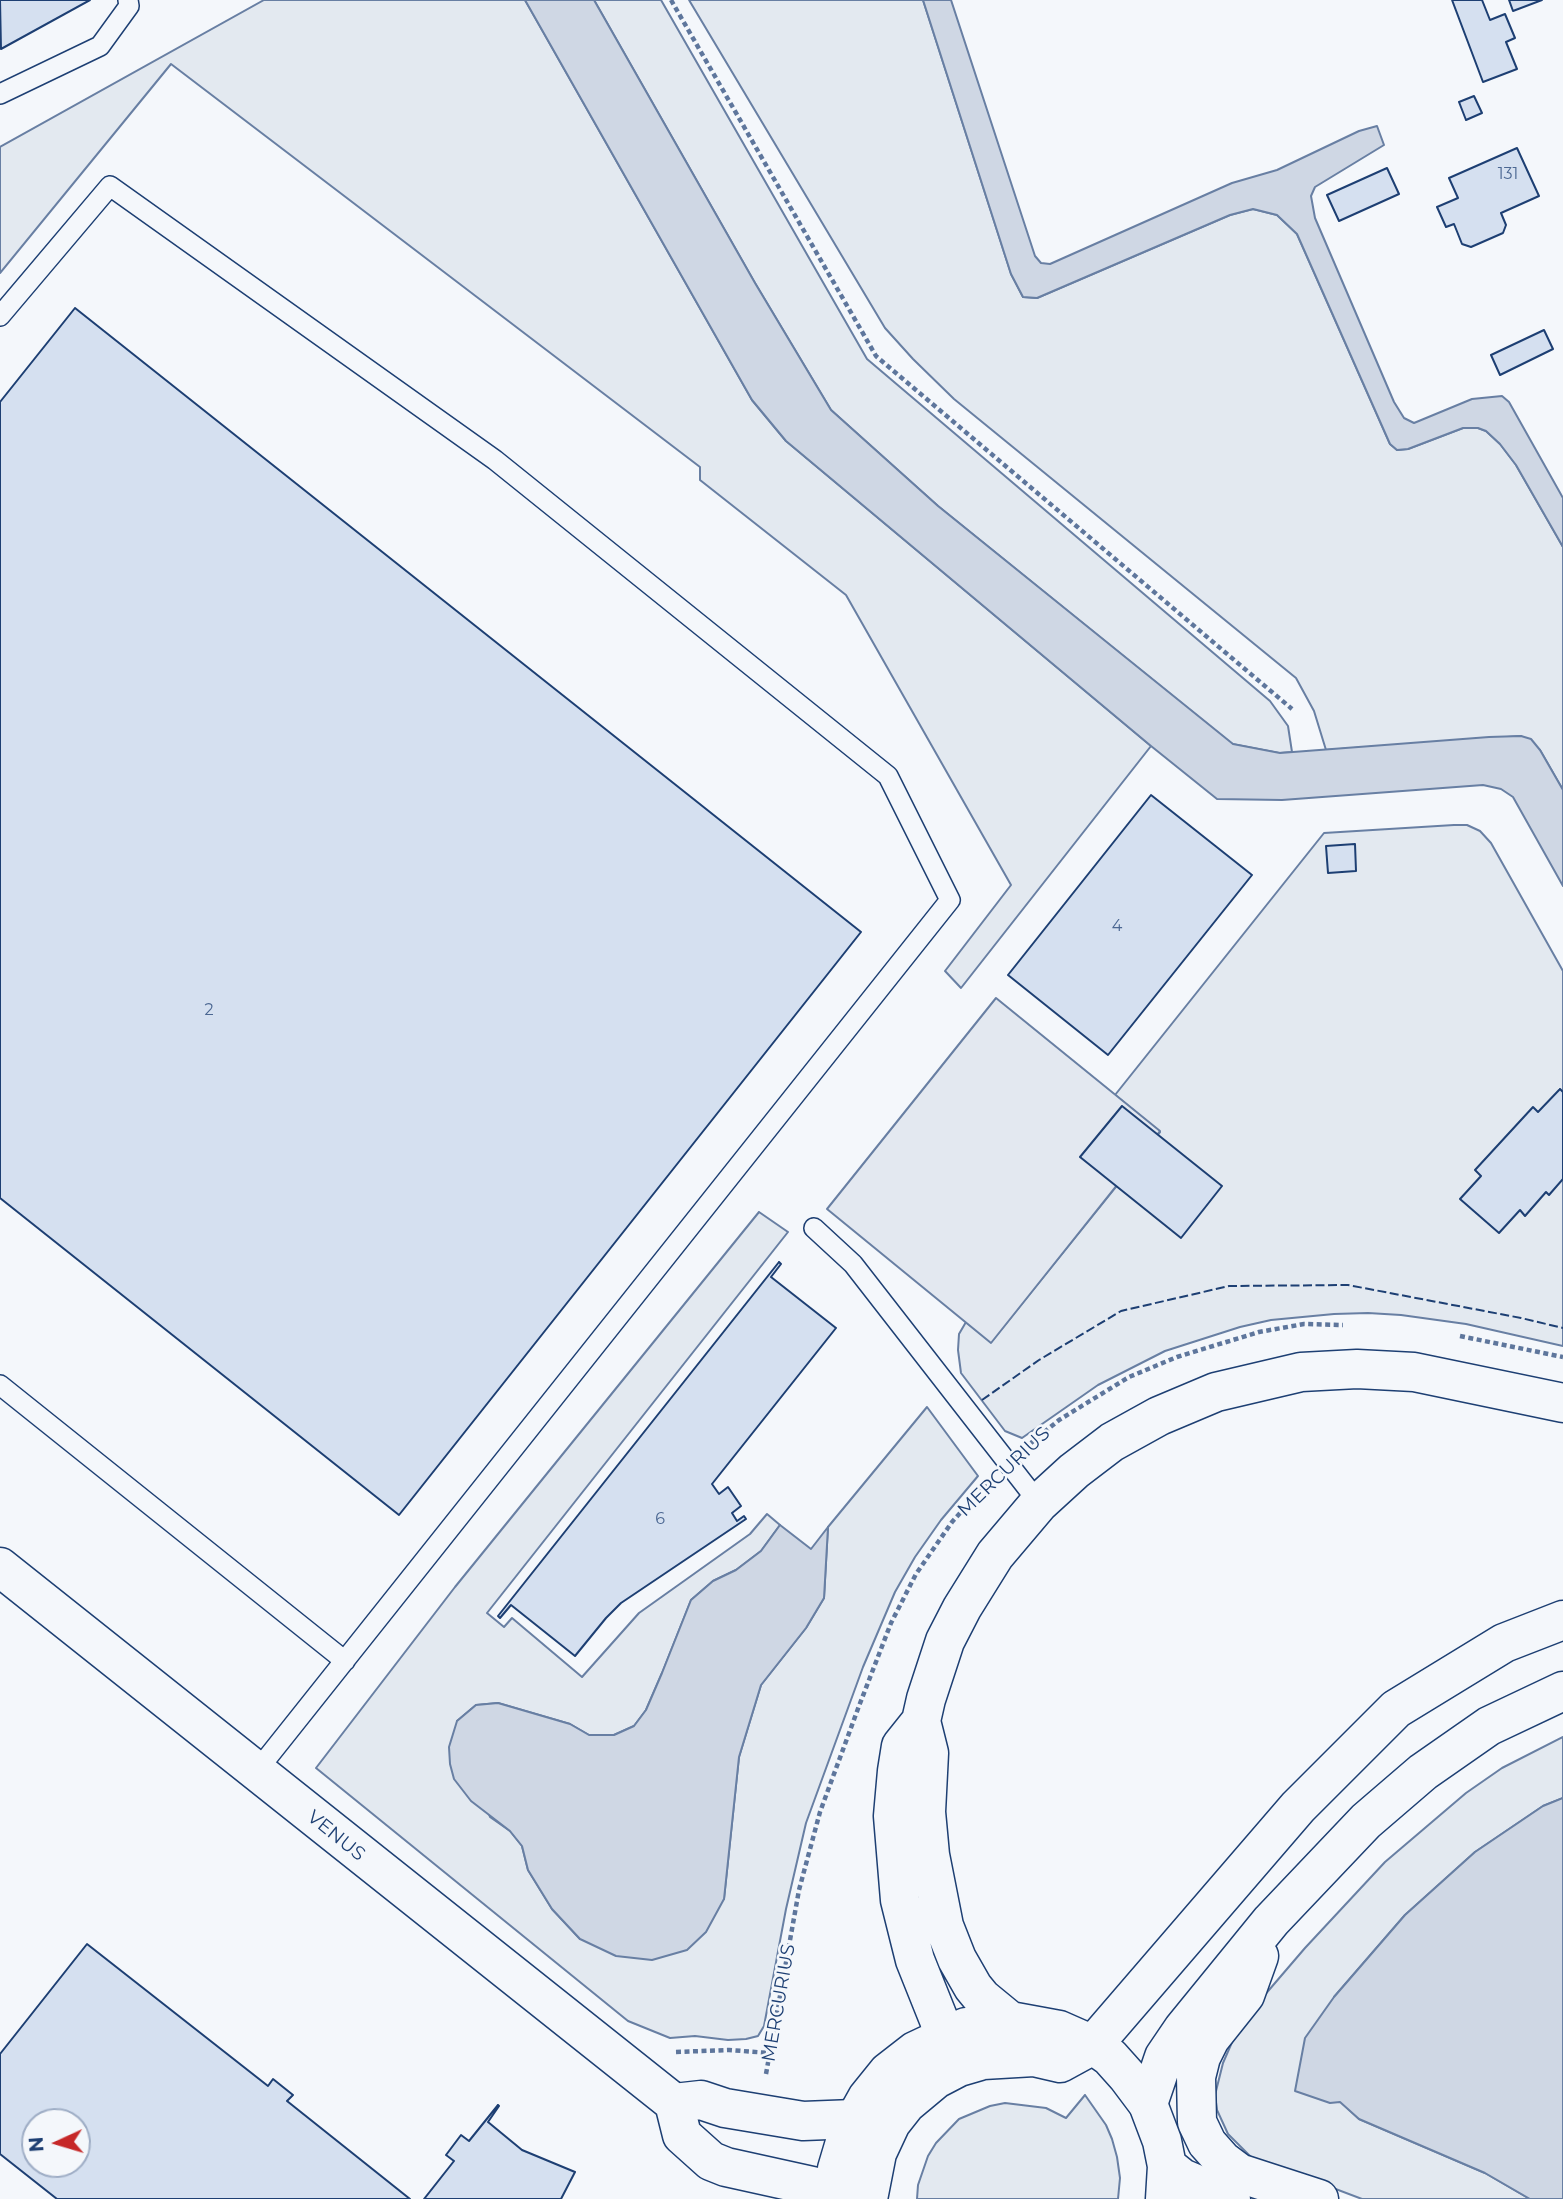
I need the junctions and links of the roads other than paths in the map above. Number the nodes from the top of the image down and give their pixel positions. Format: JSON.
{"nodes":[{"id":1,"x":128,"y":0,"type":"edge"},
{"id":2,"x":0,"y":94,"type":"edge"},
{"id":3,"x":0,"y":316,"type":"edge"},
{"id":4,"x":814,"y":1228,"type":"dead end"},
{"id":5,"x":0,"y":1385,"type":"edge"},
{"id":6,"x":1563,"y":1403,"type":"edge"},
{"id":7,"x":1039,"y":1503,"type":"junction"},
{"id":8,"x":0,"y":1567,"type":"edge"},
{"id":9,"x":1563,"y":1620,"type":"edge"},
{"id":10,"x":345,"y":1661,"type":"junction"},
{"id":11,"x":1563,"y":1690,"type":"edge"},
{"id":12,"x":921,"y":1721,"type":"junction"},
{"id":13,"x":256,"y":1772,"type":"junction"},
{"id":14,"x":1271,"y":1921,"type":"junction"},
{"id":15,"x":1010,"y":2021,"type":"junction"},
{"id":16,"x":943,"y":2037,"type":"junction"},
{"id":17,"x":1093,"y":2045,"type":"junction"},
{"id":18,"x":936,"y":2079,"type":"junction"},
{"id":19,"x":674,"y":2103,"type":"junction"},
{"id":20,"x":1148,"y":2104,"type":"junction"},
{"id":21,"x":854,"y":2119,"type":"junction"},
{"id":22,"x":1166,"y":2183,"type":"edge"},
{"id":23,"x":849,"y":2197,"type":"edge"},
{"id":24,"x":1231,"y":2199,"type":"edge"},
{"id":25,"x":1319,"y":2199,"type":"edge"}],
"edges":[{"from":1,"to":2,"type":"lane"},
{"from":3,"to":10,"type":"lane"},
{"from":4,"to":7,"type":"lane"},
{"from":5,"to":10,"type":"lane"},
{"from":6,"to":7,"type":"main road"},
{"from":7,"to":12,"type":"main road"},
{"from":8,"to":13,"type":"main road","name":"VENUS"},
{"from":9,"to":17,"type":"main road"},
{"from":10,"to":13,"type":"lane"},
{"from":11,"to":14,"type":"main road"},
{"from":12,"to":15,"type":"main road"},
{"from":12,"to":16,"type":"main road"},
{"from":13,"to":19,"type":"main road","name":"VENUS"},
{"from":14,"to":20,"type":"main road"},
{"from":14,"to":25,"type":"main road"},
{"from":15,"to":16,"type":"main road"},
{"from":15,"to":17,"type":"main road"},
{"from":16,"to":18,"type":"main road"},
{"from":16,"to":21,"type":"main road"},
{"from":17,"to":18,"type":"main road"},
{"from":17,"to":20,"type":"main road"},
{"from":18,"to":23,"type":"main road"},
{"from":19,"to":21,"type":"main road"},
{"from":19,"to":23,"type":"main road"},
{"from":20,"to":22,"type":"main road"},
{"from":21,"to":23,"type":"main road"},
{"from":22,"to":24,"type":"main road"}]}
